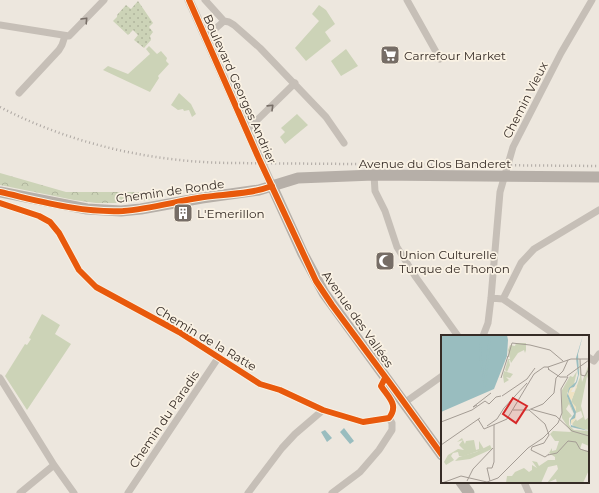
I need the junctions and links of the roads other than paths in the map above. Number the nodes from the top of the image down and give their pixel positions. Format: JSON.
{"nodes":[{"id":1,"x":104,"y":0,"type":"edge"},
{"id":2,"x":189,"y":0,"type":"edge"},
{"id":3,"x":205,"y":0,"type":"edge"},
{"id":4,"x":407,"y":0,"type":"edge"},
{"id":5,"x":592,"y":0,"type":"edge"},
{"id":6,"x":224,"y":21,"type":"junction"},
{"id":7,"x":0,"y":25,"type":"edge"},
{"id":8,"x":65,"y":36,"type":"junction"},
{"id":9,"x":205,"y":38,"type":"junction"},
{"id":10,"x":440,"y":59,"type":"dead end"},
{"id":11,"x":295,"y":83,"type":"junction"},
{"id":12,"x":19,"y":93,"type":"dead end"},
{"id":13,"x":246,"y":129,"type":"junction"},
{"id":14,"x":344,"y":143,"type":"dead end"},
{"id":15,"x":374,"y":175,"type":"junction"},
{"id":16,"x":505,"y":177,"type":"junction"},
{"id":17,"x":599,"y":177,"type":"edge"},
{"id":18,"x":272,"y":186,"type":"junction"},
{"id":19,"x":0,"y":192,"type":"edge"},
{"id":20,"x":0,"y":203,"type":"edge"},
{"id":21,"x":599,"y":210,"type":"edge"},
{"id":22,"x":491,"y":298,"type":"junction"},
{"id":23,"x":503,"y":299,"type":"junction"},
{"id":24,"x":457,"y":335,"type":"edge"},
{"id":25,"x":483,"y":335,"type":"edge"},
{"id":26,"x":556,"y":335,"type":"edge"},
{"id":27,"x":599,"y":354,"type":"edge"},
{"id":28,"x":589,"y":357,"type":"edge"},
{"id":29,"x":218,"y":358,"type":"junction"},
{"id":30,"x":441,"y":377,"type":"edge"},
{"id":31,"x":0,"y":378,"type":"edge"},
{"id":32,"x":385,"y":378,"type":"junction"},
{"id":33,"x":404,"y":403,"type":"junction"},
{"id":34,"x":323,"y":410,"type":"junction"},
{"id":35,"x":389,"y":418,"type":"junction"},
{"id":36,"x":441,"y":455,"type":"edge"},
{"id":37,"x":54,"y":465,"type":"junction"},
{"id":38,"x":462,"y":483,"type":"edge"},
{"id":39,"x":524,"y":483,"type":"edge"},
{"id":40,"x":20,"y":493,"type":"edge"},
{"id":41,"x":74,"y":493,"type":"edge"},
{"id":42,"x":128,"y":493,"type":"edge"},
{"id":43,"x":248,"y":493,"type":"edge"},
{"id":44,"x":332,"y":493,"type":"edge"},
{"id":45,"x":469,"y":493,"type":"edge"},
{"id":46,"x":528,"y":493,"type":"edge"}],
"edges":[{"from":8,"to":1,"type":"street","one_way":true},
{"from":2,"to":9,"type":"street","name":"Boulevard Georges Andrier"},
{"from":3,"to":6,"type":"street"},
{"from":4,"to":10,"type":"street"},
{"from":5,"to":16,"type":"street","name":"Chemin Vieux"},
{"from":6,"to":9,"type":"street"},
{"from":6,"to":11,"type":"street"},
{"from":7,"to":8,"type":"street"},
{"from":8,"to":12,"type":"street"},
{"from":9,"to":13,"type":"street","name":"Boulevard Georges Andrier"},
{"from":13,"to":11,"type":"street","one_way":true},
{"from":11,"to":14,"type":"street"},
{"from":13,"to":18,"type":"street","name":"Boulevard Georges Andrier"},
{"from":15,"to":16,"type":"main road","name":"Avenue du Clos Banderet"},
{"from":15,"to":18,"type":"main road","name":"Avenue du Clos Banderet"},
{"from":15,"to":24,"type":"street"},
{"from":16,"to":17,"type":"main road","name":"Avenue du Clos Banderet"},
{"from":16,"to":22,"type":"street","name":"Chemin Vieux"},
{"from":18,"to":19,"type":"main road","name":"Chemin de Ronde"},
{"from":18,"to":32,"type":"main road","name":"Avenue des Vallées"},
{"from":20,"to":29,"type":"street","name":"Chemin de la Ratte"},
{"from":21,"to":23,"type":"street"},
{"from":22,"to":23,"type":"street"},
{"from":22,"to":25,"type":"street","name":"Chemin Vieux"},
{"from":23,"to":26,"type":"street"},
{"from":27,"to":28,"type":"street"},
{"from":29,"to":34,"type":"street","name":"Chemin de la Ratte"},
{"from":29,"to":42,"type":"street","name":"Chemin du Paradis"},
{"from":30,"to":33,"type":"street"},
{"from":31,"to":37,"type":"street"},
{"from":32,"to":33,"type":"main road","name":"Avenue des Vallées"},
{"from":32,"to":35,"type":"street"},
{"from":33,"to":36,"type":"main road","name":"Avenue des Vallées"},
{"from":34,"to":35,"type":"street","name":"Chemin de la Ratte"},
{"from":34,"to":43,"type":"street"},
{"from":35,"to":44,"type":"street"},
{"from":37,"to":40,"type":"street"},
{"from":37,"to":41,"type":"street"},
{"from":38,"to":45,"type":"main road"},
{"from":39,"to":46,"type":"street"}]}
